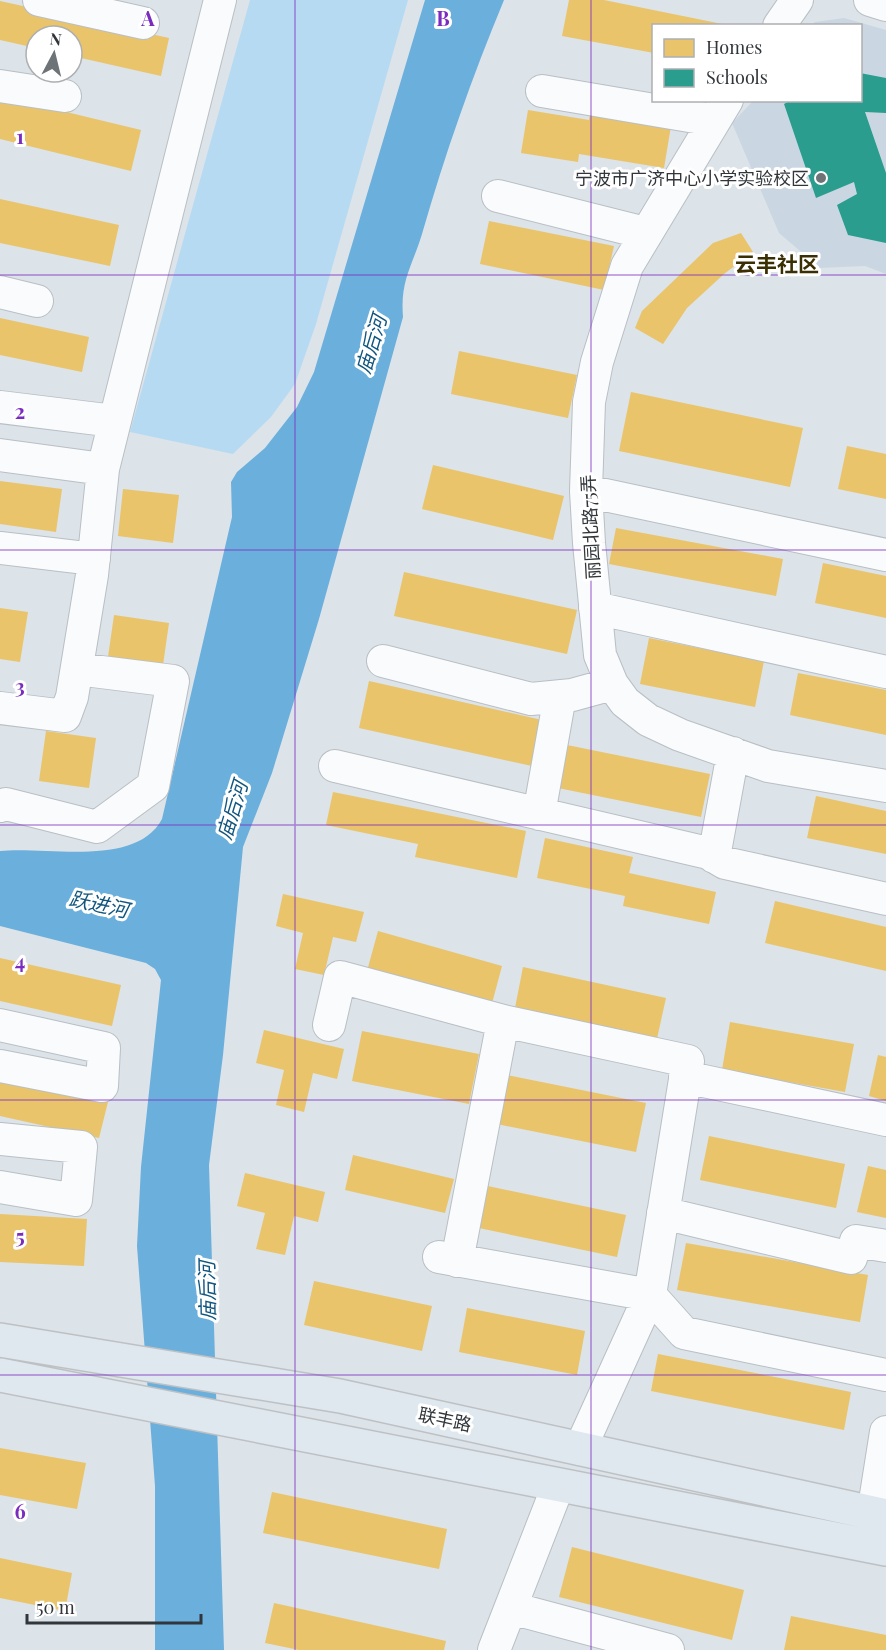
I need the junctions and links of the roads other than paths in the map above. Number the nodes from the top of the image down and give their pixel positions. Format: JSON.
{"nodes":[{"id":1,"x":39,"y":0,"type":"edge"},
{"id":2,"x":220,"y":0,"type":"edge"},
{"id":3,"x":797,"y":0,"type":"edge"},
{"id":4,"x":870,"y":0,"type":"edge"},
{"id":5,"x":886,"y":5,"type":"edge"},
{"id":6,"x":143,"y":23,"type":"dead end"},
{"id":7,"x":780,"y":24,"type":"edge"},
{"id":8,"x":0,"y":86,"type":"edge"},
{"id":9,"x":542,"y":91,"type":"dead end"},
{"id":10,"x":65,"y":96,"type":"dead end"},
{"id":11,"x":720,"y":110,"type":"edge"},
{"id":12,"x":498,"y":196,"type":"dead end"},
{"id":13,"x":645,"y":233,"type":"junction"},
{"id":14,"x":0,"y":292,"type":"edge"},
{"id":15,"x":37,"y":301,"type":"dead end"},
{"id":16,"x":0,"y":407,"type":"edge"},
{"id":17,"x":114,"y":421,"type":"junction"},
{"id":18,"x":0,"y":454,"type":"edge"},
{"id":19,"x":103,"y":469,"type":"junction"},
{"id":20,"x":586,"y":491,"type":"junction"},
{"id":21,"x":0,"y":549,"type":"edge"},
{"id":22,"x":886,"y":555,"type":"edge"},
{"id":23,"x":94,"y":559,"type":"junction"},
{"id":24,"x":595,"y":608,"type":"junction"},
{"id":25,"x":383,"y":661,"type":"dead end"},
{"id":26,"x":77,"y":669,"type":"junction"},
{"id":27,"x":886,"y":672,"type":"edge"},
{"id":28,"x":612,"y":684,"type":"junction"},
{"id":29,"x":560,"y":696,"type":"junction"},
{"id":30,"x":0,"y":708,"type":"edge"},
{"id":31,"x":733,"y":753,"type":"junction"},
{"id":32,"x":335,"y":766,"type":"dead end"},
{"id":33,"x":886,"y":786,"type":"edge"},
{"id":34,"x":0,"y":806,"type":"edge"},
{"id":35,"x":539,"y":814,"type":"junction"},
{"id":36,"x":714,"y":857,"type":"junction"},
{"id":37,"x":886,"y":899,"type":"edge"},
{"id":38,"x":503,"y":1021,"type":"junction"},
{"id":39,"x":0,"y":1025,"type":"edge"},
{"id":40,"x":329,"y":1025,"type":"dead end"},
{"id":41,"x":0,"y":1066,"type":"edge"},
{"id":42,"x":685,"y":1077,"type":"junction"},
{"id":43,"x":886,"y":1120,"type":"edge"},
{"id":44,"x":0,"y":1139,"type":"edge"},
{"id":45,"x":0,"y":1187,"type":"edge"},
{"id":46,"x":663,"y":1213,"type":"junction"},
{"id":47,"x":886,"y":1246,"type":"edge"},
{"id":48,"x":650,"y":1294,"type":"junction"},
{"id":49,"x":14,"y":1343,"type":"edge"},
{"id":50,"x":0,"y":1375,"type":"edge"},
{"id":51,"x":886,"y":1375,"type":"edge"},
{"id":52,"x":886,"y":1432,"type":"edge"},
{"id":53,"x":580,"y":1449,"type":"junction"},
{"id":54,"x":558,"y":1486,"type":"junction"},
{"id":55,"x":880,"y":1515,"type":"edge"},
{"id":56,"x":886,"y":1549,"type":"edge"},
{"id":57,"x":511,"y":1608,"type":"junction"},
{"id":58,"x":494,"y":1650,"type":"edge"},
{"id":59,"x":668,"y":1650,"type":"edge"}],
"edges":[{"from":1,"to":6,"type":"street"},
{"from":2,"to":17,"type":"street"},
{"from":3,"to":7,"type":"street"},
{"from":4,"to":5,"type":"street"},
{"from":8,"to":10,"type":"street"},
{"from":9,"to":11,"type":"street"},
{"from":11,"to":13,"type":"street","name":"丽园北路75弄"},
{"from":12,"to":13,"type":"street"},
{"from":13,"to":20,"type":"street","name":"丽园北路75弄"},
{"from":14,"to":15,"type":"street"},
{"from":16,"to":17,"type":"street"},
{"from":17,"to":19,"type":"street"},
{"from":18,"to":19,"type":"street"},
{"from":19,"to":23,"type":"street"},
{"from":20,"to":22,"type":"street"},
{"from":20,"to":24,"type":"street","name":"丽园北路75弄"},
{"from":21,"to":23,"type":"street"},
{"from":23,"to":26,"type":"street"},
{"from":24,"to":27,"type":"street"},
{"from":24,"to":28,"type":"street","name":"丽园北路75弄"},
{"from":25,"to":29,"type":"street"},
{"from":26,"to":30,"type":"street"},
{"from":26,"to":34,"type":"street"},
{"from":28,"to":29,"type":"street"},
{"from":28,"to":31,"type":"street","name":"丽园北路75弄"},
{"from":29,"to":35,"type":"street"},
{"from":31,"to":33,"type":"street","name":"丽园北路75弄"},
{"from":31,"to":36,"type":"street"},
{"from":32,"to":35,"type":"street"},
{"from":35,"to":36,"type":"street"},
{"from":36,"to":37,"type":"street"},
{"from":38,"to":40,"type":"street"},
{"from":38,"to":42,"type":"street"},
{"from":38,"to":48,"type":"street"},
{"from":39,"to":41,"type":"street"},
{"from":42,"to":43,"type":"street"},
{"from":42,"to":46,"type":"street"},
{"from":44,"to":45,"type":"street"},
{"from":46,"to":47,"type":"street"},
{"from":46,"to":48,"type":"street"},
{"from":48,"to":51,"type":"street"},
{"from":48,"to":53,"type":"street"},
{"from":49,"to":53,"type":"main road","name":"联丰路"},
{"from":50,"to":54,"type":"main road"},
{"from":52,"to":55,"type":"street"},
{"from":53,"to":55,"type":"main road","name":"联丰路"},
{"from":54,"to":56,"type":"main road"},
{"from":54,"to":57,"type":"street"},
{"from":57,"to":58,"type":"street"},
{"from":57,"to":59,"type":"street"}]}
